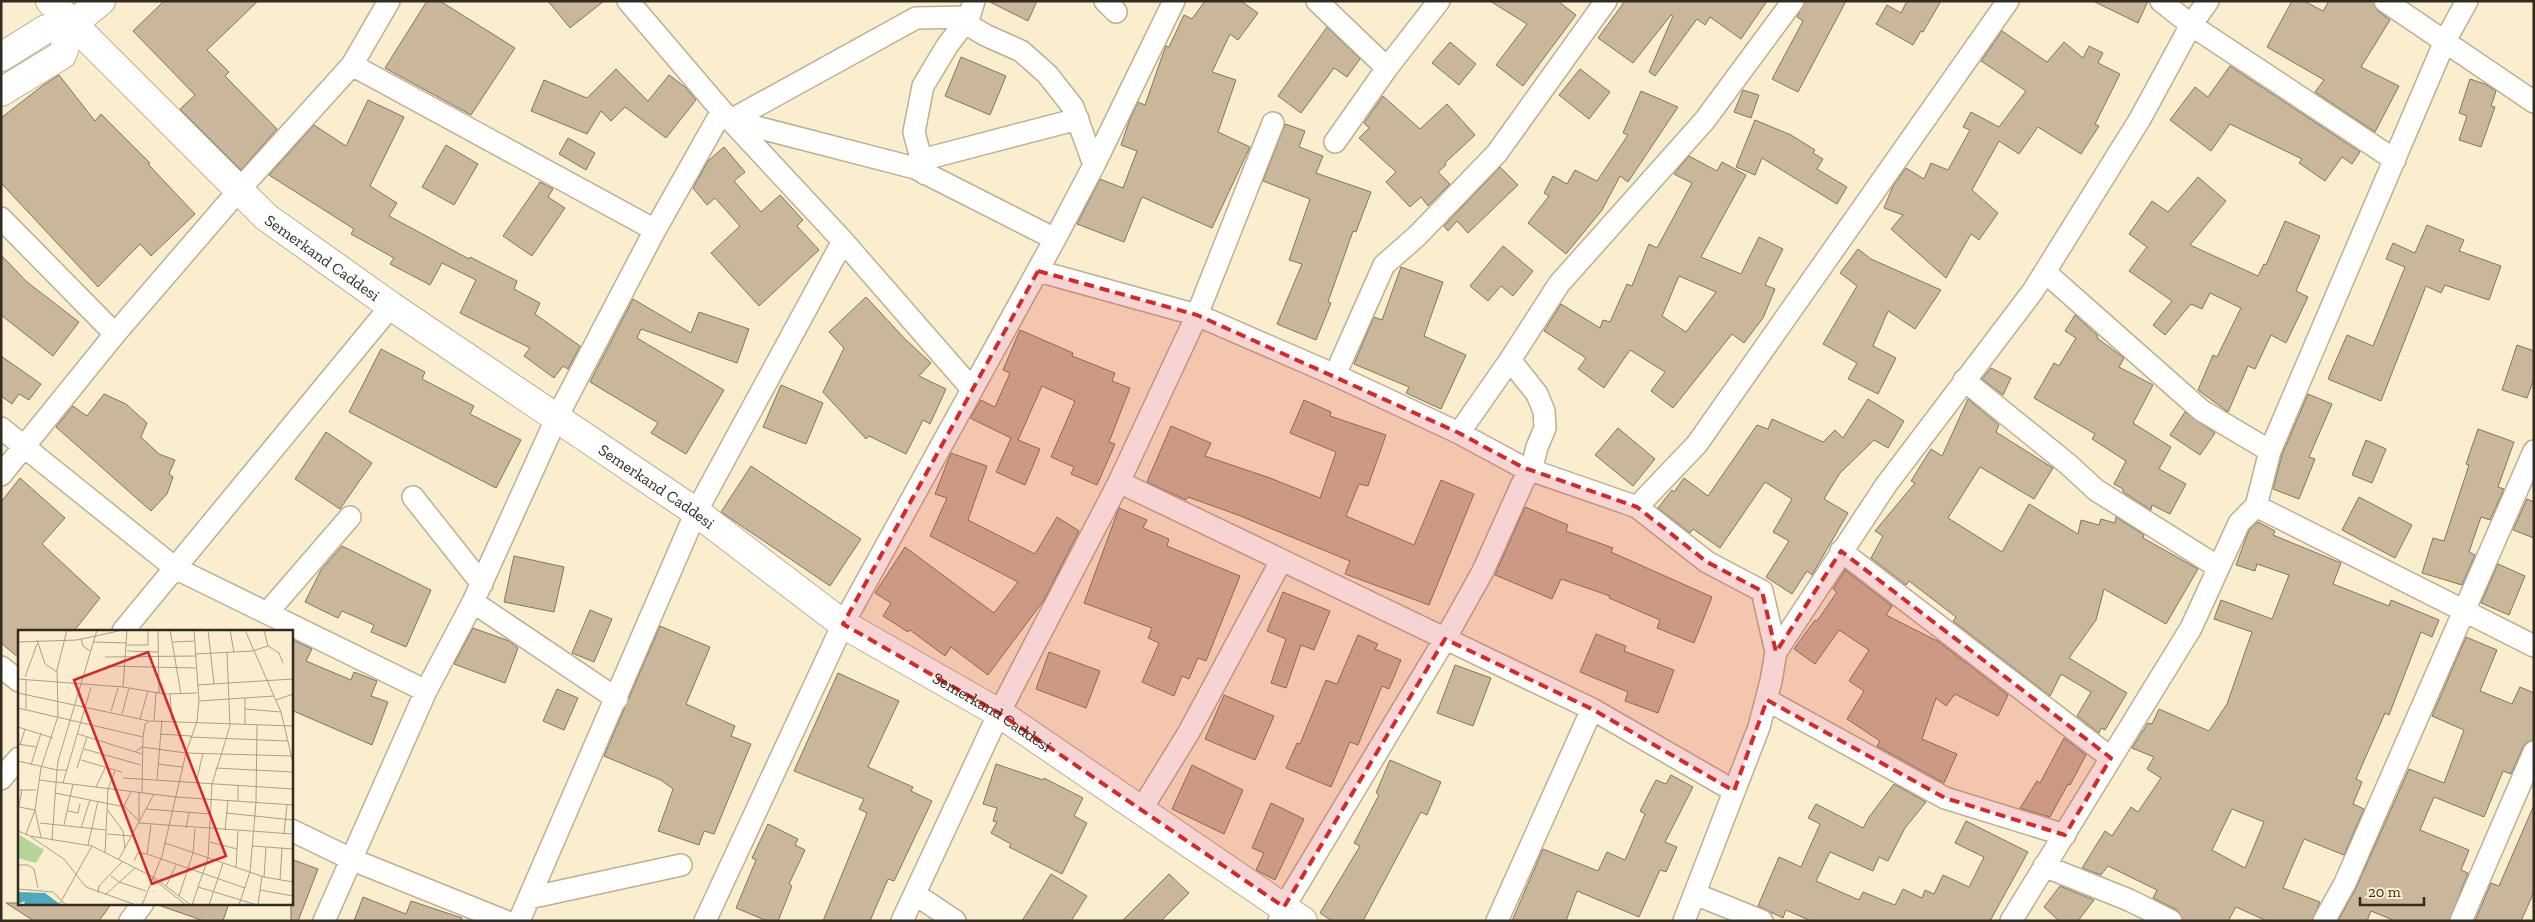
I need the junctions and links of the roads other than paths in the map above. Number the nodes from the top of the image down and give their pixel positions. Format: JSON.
{"nodes":[{"id":1,"x":50,"y":1,"type":"edge"},
{"id":2,"x":101,"y":1,"type":"edge"},
{"id":3,"x":388,"y":1,"type":"edge"},
{"id":4,"x":628,"y":1,"type":"edge"},
{"id":5,"x":1174,"y":1,"type":"edge"},
{"id":6,"x":1317,"y":1,"type":"edge"},
{"id":7,"x":1439,"y":1,"type":"edge"},
{"id":8,"x":1606,"y":1,"type":"edge"},
{"id":9,"x":1794,"y":1,"type":"edge"},
{"id":10,"x":2008,"y":1,"type":"edge"},
{"id":11,"x":2161,"y":1,"type":"edge"},
{"id":12,"x":2208,"y":1,"type":"edge"},
{"id":13,"x":2386,"y":1,"type":"edge"},
{"id":14,"x":2467,"y":1,"type":"edge"},
{"id":15,"x":971,"y":9,"type":"edge"},
{"id":16,"x":72,"y":24,"type":"junction"},
{"id":17,"x":2191,"y":25,"type":"junction"},
{"id":18,"x":2445,"y":41,"type":"junction"},
{"id":19,"x":1,"y":57,"type":"edge"},
{"id":20,"x":352,"y":65,"type":"junction"},
{"id":21,"x":1387,"y":68,"type":"junction"},
{"id":22,"x":1,"y":92,"type":"edge"},
{"id":23,"x":2534,"y":102,"type":"edge"},
{"id":24,"x":728,"y":117,"type":"junction"},
{"id":25,"x":1078,"y":119,"type":"junction"},
{"id":26,"x":1274,"y":123,"type":"dead end"},
{"id":27,"x":1336,"y":142,"type":"dead end"},
{"id":28,"x":2395,"y":160,"type":"junction"},
{"id":29,"x":1094,"y":164,"type":"junction"},
{"id":30,"x":923,"y":167,"type":"junction"},
{"id":31,"x":239,"y":190,"type":"junction"},
{"id":32,"x":1,"y":218,"type":"edge"},
{"id":33,"x":655,"y":230,"type":"junction"},
{"id":34,"x":1055,"y":239,"type":"junction"},
{"id":35,"x":843,"y":241,"type":"junction"},
{"id":36,"x":1038,"y":271,"type":"junction"},
{"id":37,"x":2044,"y":272,"type":"junction"},
{"id":38,"x":391,"y":306,"type":"junction"},
{"id":39,"x":1197,"y":315,"type":"junction"},
{"id":40,"x":116,"y":334,"type":"junction"},
{"id":41,"x":1510,"y":360,"type":"junction"},
{"id":42,"x":1335,"y":375,"type":"junction"},
{"id":43,"x":1964,"y":380,"type":"junction"},
{"id":44,"x":972,"y":390,"type":"junction"},
{"id":45,"x":557,"y":417,"type":"junction"},
{"id":46,"x":1,"y":428,"type":"edge"},
{"id":47,"x":1459,"y":432,"type":"junction"},
{"id":48,"x":24,"y":448,"type":"junction"},
{"id":49,"x":2534,"y":450,"type":"edge"},
{"id":50,"x":2270,"y":451,"type":"junction"},
{"id":51,"x":1529,"y":469,"type":"junction"},
{"id":52,"x":1,"y":475,"type":"edge"},
{"id":53,"x":1119,"y":482,"type":"junction"},
{"id":54,"x":413,"y":497,"type":"dead end"},
{"id":55,"x":2256,"y":506,"type":"junction"},
{"id":56,"x":1636,"y":507,"type":"junction"},
{"id":57,"x":696,"y":512,"type":"junction"},
{"id":58,"x":350,"y":517,"type":"dead end"},
{"id":59,"x":1841,"y":551,"type":"junction"},
{"id":60,"x":1282,"y":560,"type":"junction"},
{"id":61,"x":2218,"y":567,"type":"junction"},
{"id":62,"x":175,"y":568,"type":"junction"},
{"id":63,"x":477,"y":593,"type":"junction"},
{"id":64,"x":2464,"y":610,"type":"junction"},
{"id":65,"x":267,"y":613,"type":"junction"},
{"id":66,"x":843,"y":624,"type":"junction"},
{"id":67,"x":124,"y":630,"type":"edge"},
{"id":68,"x":1445,"y":639,"type":"junction"},
{"id":69,"x":2534,"y":646,"type":"edge"},
{"id":70,"x":1776,"y":652,"type":"junction"},
{"id":71,"x":1,"y":667,"type":"edge"},
{"id":72,"x":18,"y":680,"type":"edge"},
{"id":73,"x":426,"y":690,"type":"junction"},
{"id":74,"x":617,"y":699,"type":"junction"},
{"id":75,"x":1766,"y":700,"type":"junction"},
{"id":76,"x":1592,"y":710,"type":"junction"},
{"id":77,"x":999,"y":713,"type":"junction"},
{"id":78,"x":2534,"y":752,"type":"edge"},
{"id":79,"x":2110,"y":758,"type":"junction"},
{"id":80,"x":18,"y":759,"type":"edge"},
{"id":81,"x":1,"y":779,"type":"edge"},
{"id":82,"x":1734,"y":790,"type":"junction"},
{"id":83,"x":1141,"y":810,"type":"junction"},
{"id":84,"x":292,"y":830,"type":"edge"},
{"id":85,"x":2065,"y":835,"type":"junction"},
{"id":86,"x":353,"y":860,"type":"junction"},
{"id":87,"x":681,"y":865,"type":"dead end"},
{"id":88,"x":2044,"y":866,"type":"junction"},
{"id":89,"x":915,"y":894,"type":"junction"},
{"id":90,"x":1695,"y":894,"type":"junction"},
{"id":91,"x":529,"y":898,"type":"junction"},
{"id":92,"x":142,"y":904,"type":"edge"},
{"id":93,"x":1289,"y":916,"type":"edge"},
{"id":94,"x":130,"y":921,"type":"edge"},
{"id":95,"x":324,"y":921,"type":"edge"},
{"id":96,"x":506,"y":921,"type":"edge"},
{"id":97,"x":520,"y":921,"type":"edge"},
{"id":98,"x":705,"y":921,"type":"edge"},
{"id":99,"x":902,"y":921,"type":"edge"},
{"id":100,"x":955,"y":921,"type":"edge"},
{"id":101,"x":1497,"y":921,"type":"edge"},
{"id":102,"x":1684,"y":921,"type":"edge"},
{"id":103,"x":1762,"y":921,"type":"edge"},
{"id":104,"x":2010,"y":921,"type":"edge"},
{"id":105,"x":2171,"y":921,"type":"edge"},
{"id":106,"x":2324,"y":921,"type":"edge"},
{"id":107,"x":2462,"y":921,"type":"edge"}],
"edges":[{"from":1,"to":16,"type":"street","name":"Semerkand Caddesi"},
{"from":2,"to":16,"type":"street"},
{"from":3,"to":20,"type":"street"},
{"from":4,"to":24,"type":"street"},
{"from":5,"to":29,"type":"street"},
{"from":6,"to":21,"type":"street"},
{"from":7,"to":21,"type":"street"},
{"from":8,"to":42,"type":"street"},
{"from":9,"to":41,"type":"street"},
{"from":10,"to":56,"type":"street"},
{"from":11,"to":17,"type":"street"},
{"from":12,"to":17,"type":"street"},
{"from":13,"to":18,"type":"street"},
{"from":14,"to":18,"type":"street"},
{"from":15,"to":24,"type":"street"},
{"from":15,"to":25,"type":"street"},
{"from":15,"to":30,"type":"street"},
{"from":16,"to":19,"type":"street"},
{"from":16,"to":22,"type":"street"},
{"from":16,"to":31,"type":"street","name":"Semerkand Caddesi"},
{"from":17,"to":28,"type":"street"},
{"from":17,"to":37,"type":"street"},
{"from":18,"to":23,"type":"street"},
{"from":18,"to":28,"type":"street"},
{"from":20,"to":31,"type":"street"},
{"from":20,"to":33,"type":"street"},
{"from":21,"to":27,"type":"street"},
{"from":24,"to":30,"type":"street"},
{"from":24,"to":33,"type":"street"},
{"from":24,"to":35,"type":"street"},
{"from":25,"to":29,"type":"street"},
{"from":25,"to":30,"type":"street"},
{"from":26,"to":39,"type":"street"},
{"from":28,"to":50,"type":"street"},
{"from":29,"to":34,"type":"street"},
{"from":30,"to":34,"type":"street"},
{"from":31,"to":38,"type":"street","name":"Semerkand Caddesi"},
{"from":31,"to":40,"type":"street"},
{"from":32,"to":40,"type":"street"},
{"from":33,"to":45,"type":"street"},
{"from":34,"to":36,"type":"street"},
{"from":35,"to":44,"type":"street"},
{"from":35,"to":57,"type":"street"},
{"from":36,"to":39,"type":"street"},
{"from":36,"to":44,"type":"street"},
{"from":37,"to":43,"type":"street"},
{"from":37,"to":50,"type":"street"},
{"from":38,"to":45,"type":"street","name":"Semerkand Caddesi"},
{"from":38,"to":62,"type":"street"},
{"from":39,"to":42,"type":"street"},
{"from":39,"to":53,"type":"street"},
{"from":40,"to":48,"type":"street"},
{"from":41,"to":47,"type":"street"},
{"from":41,"to":51,"type":"street"},
{"from":42,"to":47,"type":"street"},
{"from":43,"to":59,"type":"street"},
{"from":43,"to":61,"type":"street"},
{"from":44,"to":66,"type":"street"},
{"from":45,"to":57,"type":"street","name":"Semerkand Caddesi"},
{"from":45,"to":63,"type":"street"},
{"from":46,"to":48,"type":"street"},
{"from":47,"to":51,"type":"street"},
{"from":48,"to":52,"type":"street"},
{"from":48,"to":62,"type":"street"},
{"from":49,"to":64,"type":"street"},
{"from":50,"to":55,"type":"street"},
{"from":51,"to":56,"type":"street"},
{"from":51,"to":68,"type":"street"},
{"from":53,"to":60,"type":"street"},
{"from":53,"to":77,"type":"street"},
{"from":54,"to":63,"type":"street"},
{"from":55,"to":61,"type":"street"},
{"from":55,"to":64,"type":"street"},
{"from":56,"to":70,"type":"street"},
{"from":57,"to":66,"type":"street","name":"Semerkand Caddesi"},
{"from":57,"to":74,"type":"street"},
{"from":58,"to":65,"type":"street"},
{"from":59,"to":70,"type":"street"},
{"from":59,"to":79,"type":"street"},
{"from":60,"to":68,"type":"street"},
{"from":60,"to":83,"type":"street"},
{"from":61,"to":79,"type":"street"},
{"from":62,"to":65,"type":"street"},
{"from":62,"to":67,"type":"street"},
{"from":63,"to":73,"type":"street"},
{"from":63,"to":74,"type":"street"},
{"from":64,"to":69,"type":"street"},
{"from":64,"to":106,"type":"street"},
{"from":65,"to":73,"type":"street"},
{"from":66,"to":77,"type":"street","name":"Semerkand Caddesi"},
{"from":66,"to":98,"type":"street"},
{"from":68,"to":76,"type":"street"},
{"from":68,"to":93,"type":"street"},
{"from":70,"to":75,"type":"street"},
{"from":71,"to":72,"type":"street"},
{"from":73,"to":86,"type":"street"},
{"from":74,"to":91,"type":"street"},
{"from":75,"to":82,"type":"street"},
{"from":75,"to":85,"type":"street"},
{"from":76,"to":82,"type":"street"},
{"from":76,"to":101,"type":"street"},
{"from":77,"to":83,"type":"street","name":"Semerkand Caddesi"},
{"from":77,"to":89,"type":"street"},
{"from":78,"to":107,"type":"street"},
{"from":79,"to":85,"type":"street"},
{"from":80,"to":81,"type":"street"},
{"from":82,"to":90,"type":"street"},
{"from":83,"to":93,"type":"street","name":"Semerkand Caddesi"},
{"from":84,"to":86,"type":"street"},
{"from":85,"to":88,"type":"street"},
{"from":86,"to":95,"type":"street"},
{"from":86,"to":96,"type":"street"},
{"from":87,"to":91,"type":"street"},
{"from":88,"to":104,"type":"street"},
{"from":88,"to":105,"type":"street"},
{"from":89,"to":99,"type":"street"},
{"from":89,"to":100,"type":"street"},
{"from":90,"to":102,"type":"street"},
{"from":90,"to":103,"type":"street"},
{"from":91,"to":97,"type":"street"},
{"from":92,"to":94,"type":"street"}]}
